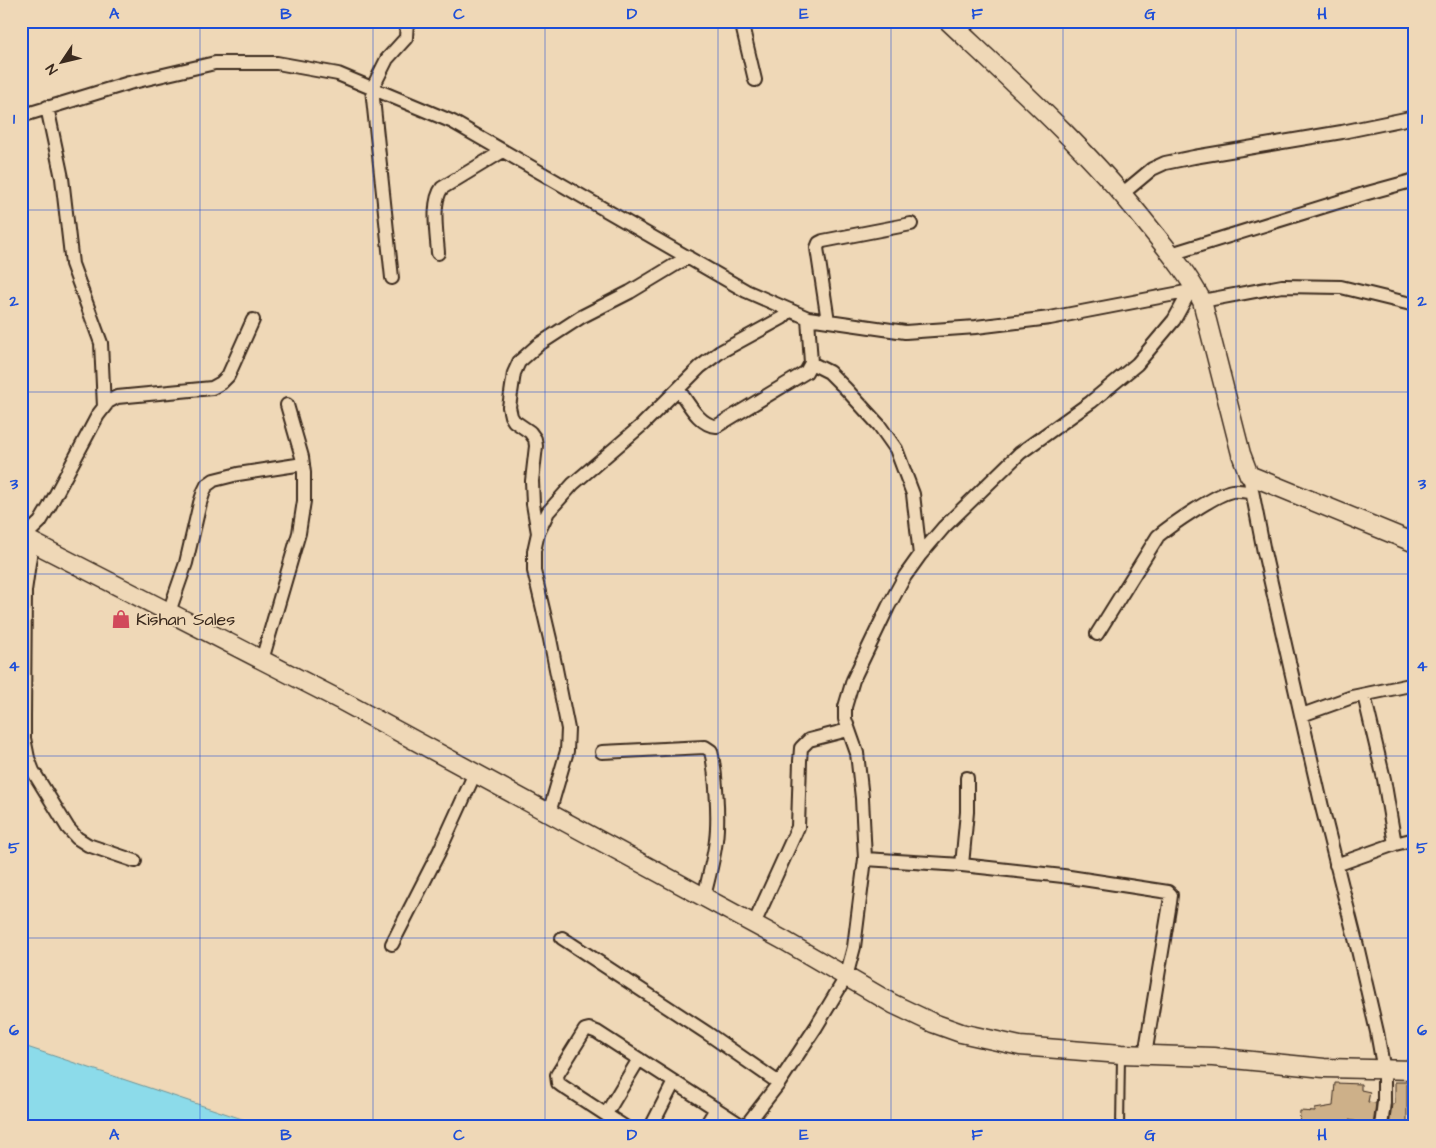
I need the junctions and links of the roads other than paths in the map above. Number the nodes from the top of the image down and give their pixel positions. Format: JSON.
{"nodes":[{"id":1,"x":407,"y":21,"type":"edge"},
{"id":2,"x":741,"y":21,"type":"edge"},
{"id":3,"x":959,"y":25,"type":"edge"},
{"id":4,"x":755,"y":80,"type":"dead end"},
{"id":5,"x":372,"y":89,"type":"junction"},
{"id":6,"x":47,"y":107,"type":"junction"},
{"id":7,"x":21,"y":116,"type":"edge"},
{"id":8,"x":1415,"y":117,"type":"edge"},
{"id":9,"x":503,"y":151,"type":"junction"},
{"id":10,"x":1415,"y":180,"type":"edge"},
{"id":11,"x":1122,"y":194,"type":"junction"},
{"id":12,"x":911,"y":224,"type":"dead end"},
{"id":13,"x":438,"y":253,"type":"dead end"},
{"id":14,"x":1171,"y":254,"type":"junction"},
{"id":15,"x":688,"y":258,"type":"junction"},
{"id":16,"x":392,"y":278,"type":"dead end"},
{"id":17,"x":1196,"y":294,"type":"junction"},
{"id":18,"x":1415,"y":305,"type":"edge"},
{"id":19,"x":790,"y":310,"type":"junction"},
{"id":20,"x":808,"y":318,"type":"junction"},
{"id":21,"x":253,"y":320,"type":"dead end"},
{"id":22,"x":828,"y":321,"type":"junction"},
{"id":23,"x":811,"y":363,"type":"junction"},
{"id":24,"x":678,"y":389,"type":"junction"},
{"id":25,"x":287,"y":405,"type":"dead end"},
{"id":26,"x":104,"y":407,"type":"junction"},
{"id":27,"x":303,"y":464,"type":"junction"},
{"id":28,"x":1250,"y":483,"type":"junction"},
{"id":29,"x":538,"y":532,"type":"junction"},
{"id":30,"x":1415,"y":542,"type":"edge"},
{"id":31,"x":25,"y":543,"type":"edge"},
{"id":32,"x":920,"y":555,"type":"junction"},
{"id":33,"x":169,"y":612,"type":"junction"},
{"id":34,"x":1098,"y":634,"type":"dead end"},
{"id":35,"x":262,"y":660,"type":"junction"},
{"id":36,"x":1415,"y":684,"type":"edge"},
{"id":37,"x":1364,"y":695,"type":"junction"},
{"id":38,"x":1302,"y":715,"type":"junction"},
{"id":39,"x":848,"y":730,"type":"junction"},
{"id":40,"x":602,"y":752,"type":"dead end"},
{"id":41,"x":475,"y":773,"type":"junction"},
{"id":42,"x":967,"y":778,"type":"dead end"},
{"id":43,"x":549,"y":813,"type":"junction"},
{"id":44,"x":1415,"y":839,"type":"edge"},
{"id":45,"x":1395,"y":844,"type":"junction"},
{"id":46,"x":865,"y":859,"type":"junction"},
{"id":47,"x":135,"y":861,"type":"dead end"},
{"id":48,"x":962,"y":865,"type":"junction"},
{"id":49,"x":1336,"y":866,"type":"junction"},
{"id":50,"x":704,"y":897,"type":"junction"},
{"id":51,"x":754,"y":924,"type":"junction"},
{"id":52,"x":562,"y":938,"type":"dead end"},
{"id":53,"x":392,"y":944,"type":"dead end"},
{"id":54,"x":846,"y":976,"type":"junction"},
{"id":55,"x":1121,"y":1054,"type":"junction"},
{"id":56,"x":1145,"y":1055,"type":"junction"},
{"id":57,"x":639,"y":1060,"type":"junction"},
{"id":58,"x":1415,"y":1070,"type":"edge"},
{"id":59,"x":1384,"y":1071,"type":"junction"},
{"id":60,"x":674,"y":1082,"type":"junction"},
{"id":61,"x":779,"y":1083,"type":"junction"},
{"id":62,"x":716,"y":1109,"type":"junction"},
{"id":63,"x":606,"y":1114,"type":"junction"},
{"id":64,"x":625,"y":1127,"type":"edge"},
{"id":65,"x":651,"y":1127,"type":"edge"},
{"id":66,"x":706,"y":1127,"type":"edge"},
{"id":67,"x":745,"y":1127,"type":"edge"},
{"id":68,"x":1120,"y":1127,"type":"edge"},
{"id":69,"x":1382,"y":1127,"type":"edge"}],
"edges":[{"from":1,"to":5,"type":"street"},
{"from":2,"to":4,"type":"street"},
{"from":3,"to":11,"type":"main road"},
{"from":5,"to":6,"type":"street"},
{"from":5,"to":9,"type":"street"},
{"from":5,"to":16,"type":"street"},
{"from":6,"to":7,"type":"street"},
{"from":6,"to":26,"type":"street"},
{"from":8,"to":11,"type":"street"},
{"from":9,"to":13,"type":"street"},
{"from":9,"to":15,"type":"street"},
{"from":10,"to":14,"type":"street"},
{"from":11,"to":14,"type":"main road"},
{"from":12,"to":22,"type":"street"},
{"from":14,"to":17,"type":"main road"},
{"from":15,"to":19,"type":"street"},
{"from":15,"to":29,"type":"street"},
{"from":17,"to":18,"type":"street"},
{"from":17,"to":22,"type":"street"},
{"from":17,"to":28,"type":"main road"},
{"from":17,"to":32,"type":"street"},
{"from":19,"to":20,"type":"street"},
{"from":19,"to":24,"type":"street"},
{"from":20,"to":22,"type":"street"},
{"from":20,"to":23,"type":"street"},
{"from":21,"to":26,"type":"street"},
{"from":23,"to":24,"type":"street"},
{"from":23,"to":32,"type":"street"},
{"from":24,"to":29,"type":"street"},
{"from":25,"to":27,"type":"street"},
{"from":26,"to":31,"type":"street"},
{"from":27,"to":33,"type":"street"},
{"from":27,"to":35,"type":"street"},
{"from":28,"to":30,"type":"main road"},
{"from":28,"to":34,"type":"street"},
{"from":28,"to":38,"type":"street"},
{"from":29,"to":43,"type":"street"},
{"from":31,"to":33,"type":"main road"},
{"from":31,"to":47,"type":"street"},
{"from":32,"to":39,"type":"street"},
{"from":33,"to":35,"type":"main road"},
{"from":35,"to":41,"type":"main road"},
{"from":36,"to":37,"type":"street"},
{"from":37,"to":38,"type":"street"},
{"from":37,"to":45,"type":"street"},
{"from":38,"to":49,"type":"street"},
{"from":39,"to":46,"type":"street"},
{"from":39,"to":51,"type":"street"},
{"from":40,"to":50,"type":"street"},
{"from":41,"to":43,"type":"main road"},
{"from":41,"to":53,"type":"street"},
{"from":42,"to":48,"type":"street"},
{"from":43,"to":50,"type":"main road"},
{"from":44,"to":45,"type":"street"},
{"from":45,"to":49,"type":"street"},
{"from":46,"to":48,"type":"street"},
{"from":46,"to":54,"type":"street"},
{"from":48,"to":56,"type":"street"},
{"from":49,"to":59,"type":"street"},
{"from":50,"to":51,"type":"main road"},
{"from":51,"to":54,"type":"main road"},
{"from":52,"to":61,"type":"street"},
{"from":54,"to":55,"type":"main road"},
{"from":54,"to":61,"type":"street"},
{"from":55,"to":56,"type":"main road"},
{"from":55,"to":68,"type":"lane"},
{"from":56,"to":59,"type":"main road"},
{"from":57,"to":60,"type":"street"},
{"from":57,"to":63,"type":"street"},
{"from":57,"to":63,"type":"street"},
{"from":58,"to":59,"type":"main road"},
{"from":59,"to":69,"type":"street"},
{"from":60,"to":62,"type":"street"},
{"from":60,"to":65,"type":"street"},
{"from":61,"to":67,"type":"street"},
{"from":62,"to":66,"type":"street"},
{"from":62,"to":67,"type":"street"},
{"from":63,"to":64,"type":"street"}]}
